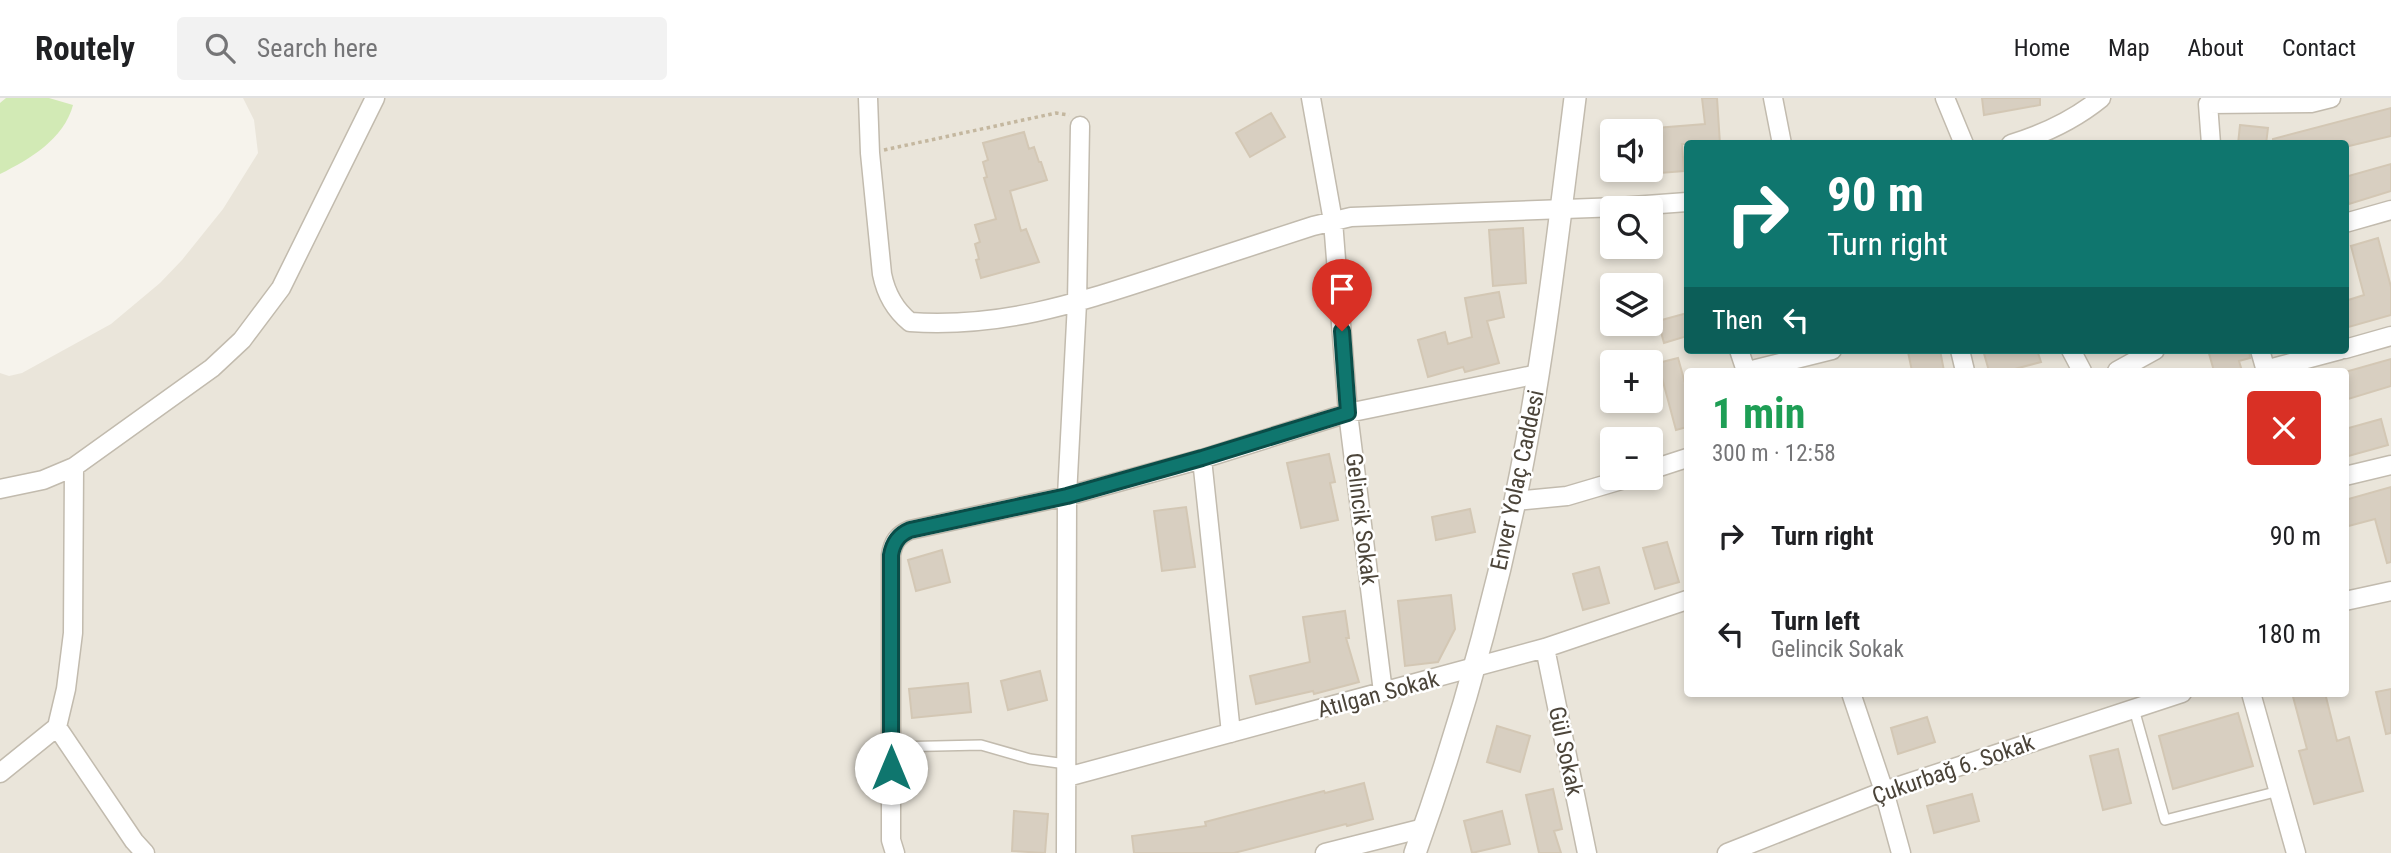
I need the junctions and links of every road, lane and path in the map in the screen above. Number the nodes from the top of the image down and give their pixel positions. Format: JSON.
{"nodes":[{"id":1,"x":375,"y":98,"type":"edge"},
{"id":2,"x":868,"y":98,"type":"edge"},
{"id":3,"x":1311,"y":98,"type":"edge"},
{"id":4,"x":1575,"y":98,"type":"edge"},
{"id":5,"x":1773,"y":98,"type":"edge"},
{"id":6,"x":1945,"y":98,"type":"edge"},
{"id":7,"x":2101,"y":98,"type":"edge"},
{"id":8,"x":2331,"y":98,"type":"edge"},
{"id":9,"x":2244,"y":101,"type":"edge"},
{"id":10,"x":1080,"y":126,"type":"joint"},
{"id":11,"x":1781,"y":140,"type":"edge"},
{"id":12,"x":1962,"y":140,"type":"edge"},
{"id":13,"x":2023,"y":140,"type":"edge"},
{"id":14,"x":2211,"y":140,"type":"edge"},
{"id":15,"x":870,"y":153,"type":"junction"},
{"id":16,"x":1684,"y":202,"type":"edge"},
{"id":17,"x":1561,"y":209,"type":"junction"},
{"id":18,"x":2391,"y":210,"type":"edge"},
{"id":19,"x":1333,"y":221,"type":"junction"},
{"id":20,"x":2349,"y":222,"type":"edge"},
{"id":21,"x":1077,"y":303,"type":"junction"},
{"id":22,"x":2391,"y":336,"type":"edge"},
{"id":23,"x":2349,"y":347,"type":"edge"},
{"id":24,"x":1816,"y":354,"type":"edge"},
{"id":25,"x":2148,"y":354,"type":"edge"},
{"id":26,"x":2326,"y":354,"type":"edge"},
{"id":27,"x":1759,"y":368,"type":"edge"},
{"id":28,"x":2122,"y":368,"type":"edge"},
{"id":29,"x":2276,"y":368,"type":"edge"},
{"id":30,"x":1538,"y":374,"type":"junction"},
{"id":31,"x":1348,"y":413,"type":"junction"},
{"id":32,"x":1202,"y":458,"type":"junction"},
{"id":33,"x":1684,"y":459,"type":"edge"},
{"id":34,"x":2391,"y":465,"type":"edge"},
{"id":35,"x":1663,"y":466,"type":"edge"},
{"id":36,"x":75,"y":467,"type":"junction"},
{"id":37,"x":2349,"y":475,"type":"edge"},
{"id":38,"x":1600,"y":486,"type":"edge"},
{"id":39,"x":0,"y":489,"type":"edge"},
{"id":40,"x":1067,"y":496,"type":"junction"},
{"id":41,"x":1515,"y":501,"type":"junction"},
{"id":42,"x":2391,"y":591,"type":"edge"},
{"id":43,"x":2349,"y":600,"type":"edge"},
{"id":44,"x":1684,"y":601,"type":"edge"},
{"id":45,"x":1545,"y":648,"type":"junction"},
{"id":46,"x":1472,"y":668,"type":"junction"},
{"id":47,"x":1383,"y":692,"type":"junction"},
{"id":48,"x":1852,"y":697,"type":"edge"},
{"id":49,"x":2170,"y":697,"type":"edge"},
{"id":50,"x":2252,"y":697,"type":"edge"},
{"id":51,"x":2134,"y":709,"type":"junction"},
{"id":52,"x":57,"y":727,"type":"junction"},
{"id":53,"x":1231,"y":733,"type":"junction"},
{"id":54,"x":891,"y":747,"type":"junction"},
{"id":55,"x":1067,"y":771,"type":"junction"},
{"id":56,"x":0,"y":773,"type":"edge"},
{"id":57,"x":2279,"y":791,"type":"junction"},
{"id":58,"x":1884,"y":792,"type":"junction"},
{"id":59,"x":1424,"y":828,"type":"junction"},
{"id":60,"x":145,"y":853,"type":"edge"},
{"id":61,"x":895,"y":853,"type":"edge"},
{"id":62,"x":1066,"y":853,"type":"edge"},
{"id":63,"x":1325,"y":853,"type":"edge"},
{"id":64,"x":1415,"y":853,"type":"edge"},
{"id":65,"x":1587,"y":853,"type":"edge"},
{"id":66,"x":1727,"y":853,"type":"edge"},
{"id":67,"x":1901,"y":853,"type":"edge"},
{"id":68,"x":2296,"y":853,"type":"edge"}],
"edges":[{"from":1,"to":36,"type":"street"},
{"from":2,"to":15,"type":"street"},
{"from":3,"to":19,"type":"street","name":"Gelincik Sokak"},
{"from":4,"to":17,"type":"street","name":"Enver Yolaç Caddesi"},
{"from":5,"to":11,"type":"street"},
{"from":6,"to":12,"type":"street"},
{"from":7,"to":13,"type":"street"},
{"from":8,"to":9,"type":"street"},
{"from":9,"to":14,"type":"street"},
{"from":10,"to":15,"type":"path"},
{"from":10,"to":21,"type":"street"},
{"from":15,"to":21,"type":"street"},
{"from":16,"to":17,"type":"street"},
{"from":17,"to":19,"type":"street"},
{"from":17,"to":30,"type":"street","name":"Enver Yolaç Caddesi"},
{"from":18,"to":20,"type":"street"},
{"from":19,"to":21,"type":"street"},
{"from":19,"to":31,"type":"street","name":"Gelincik Sokak"},
{"from":21,"to":40,"type":"street"},
{"from":22,"to":23,"type":"street"},
{"from":24,"to":27,"type":"street"},
{"from":25,"to":28,"type":"street"},
{"from":26,"to":29,"type":"street"},
{"from":30,"to":31,"type":"street"},
{"from":30,"to":41,"type":"street","name":"Enver Yolaç Caddesi"},
{"from":31,"to":32,"type":"street"},
{"from":31,"to":47,"type":"street","name":"Gelincik Sokak"},
{"from":32,"to":40,"type":"street"},
{"from":32,"to":53,"type":"street"},
{"from":33,"to":35,"type":"street"},
{"from":34,"to":37,"type":"street"},
{"from":36,"to":39,"type":"street"},
{"from":36,"to":52,"type":"street"},
{"from":38,"to":41,"type":"street"},
{"from":40,"to":54,"type":"street"},
{"from":40,"to":55,"type":"street"},
{"from":41,"to":46,"type":"street","name":"Enver Yolaç Caddesi"},
{"from":42,"to":43,"type":"street"},
{"from":44,"to":45,"type":"street","name":"Atılgan Sokak"},
{"from":45,"to":46,"type":"street","name":"Atılgan Sokak"},
{"from":45,"to":65,"type":"street","name":"Gül Sokak"},
{"from":46,"to":47,"type":"street","name":"Atılgan Sokak"},
{"from":46,"to":59,"type":"street","name":"Enver Yolaç Caddesi"},
{"from":47,"to":53,"type":"street","name":"Atılgan Sokak"},
{"from":48,"to":58,"type":"street"},
{"from":49,"to":51,"type":"street","name":"Çukurbağ 6. Sokak"},
{"from":50,"to":57,"type":"street"},
{"from":51,"to":57,"type":"lane"},
{"from":51,"to":58,"type":"street","name":"Çukurbağ 6. Sokak"},
{"from":52,"to":56,"type":"street"},
{"from":52,"to":60,"type":"street"},
{"from":53,"to":55,"type":"street","name":"Atılgan Sokak"},
{"from":54,"to":55,"type":"lane"},
{"from":54,"to":61,"type":"street"},
{"from":55,"to":62,"type":"street"},
{"from":57,"to":68,"type":"street"},
{"from":58,"to":66,"type":"street","name":"Çukurbağ 6. Sokak"},
{"from":58,"to":67,"type":"street"},
{"from":59,"to":63,"type":"street"},
{"from":59,"to":64,"type":"street","name":"Enver Yolaç Caddesi"}]}
